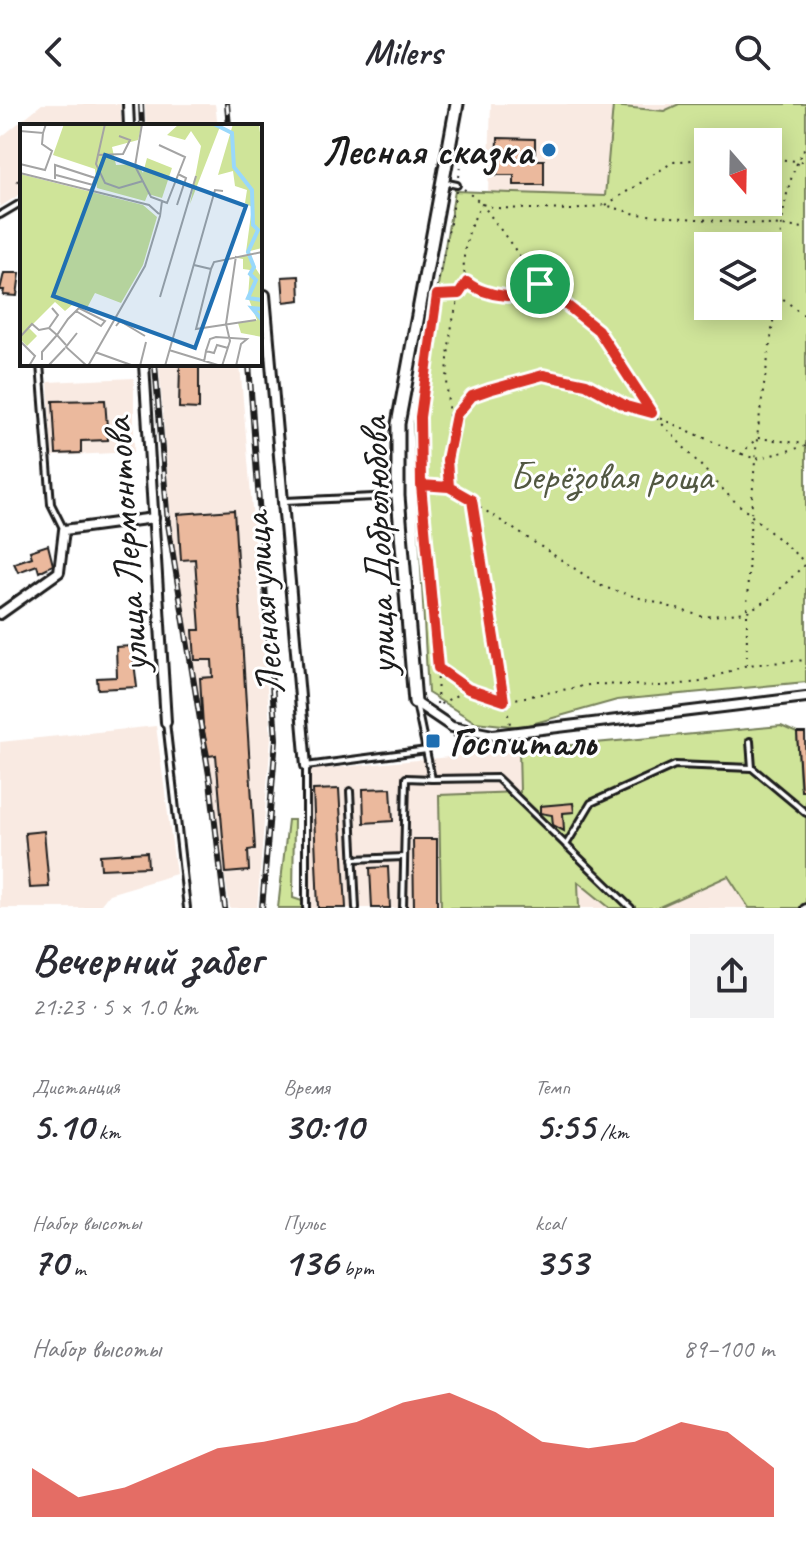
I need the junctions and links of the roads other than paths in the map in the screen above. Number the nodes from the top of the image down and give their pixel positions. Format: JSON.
{"nodes":[{"id":1,"x":128,"y":104,"type":"edge"},
{"id":2,"x":457,"y":104,"type":"edge"},
{"id":3,"x":129,"y":124,"type":"edge"},
{"id":4,"x":440,"y":182,"type":"junction"},
{"id":5,"x":457,"y":185,"type":"road end"},
{"id":6,"x":20,"y":203,"type":"edge"},
{"id":7,"x":0,"y":215,"type":"edge"},
{"id":8,"x":265,"y":295,"type":"dead end"},
{"id":9,"x":40,"y":366,"type":"edge"},
{"id":10,"x":144,"y":366,"type":"edge"},
{"id":11,"x":398,"y":496,"type":"junction"},
{"id":12,"x":284,"y":501,"type":"junction"},
{"id":13,"x":154,"y":518,"type":"junction"},
{"id":14,"x":64,"y":530,"type":"junction"},
{"id":15,"x":0,"y":614,"type":"edge"},
{"id":16,"x":806,"y":697,"type":"edge"},
{"id":17,"x":415,"y":702,"type":"junction"},
{"id":18,"x":166,"y":722,"type":"joint"},
{"id":19,"x":750,"y":741,"type":"dead end"},
{"id":20,"x":427,"y":750,"type":"junction"},
{"id":21,"x":306,"y":766,"type":"junction"},
{"id":22,"x":752,"y":768,"type":"junction"},
{"id":23,"x":432,"y":779,"type":"junction"},
{"id":24,"x":350,"y":791,"type":"dead end"},
{"id":25,"x":806,"y":813,"type":"edge"},
{"id":26,"x":566,"y":845,"type":"junction"},
{"id":27,"x":404,"y":857,"type":"junction"},
{"id":28,"x":353,"y":859,"type":"junction"},
{"id":29,"x":187,"y":908,"type":"edge"},
{"id":30,"x":306,"y":908,"type":"edge"},
{"id":31,"x":356,"y":908,"type":"edge"},
{"id":32,"x":403,"y":908,"type":"edge"},
{"id":33,"x":631,"y":908,"type":"edge"}],
"edges":[{"from":1,"to":3,"type":"street"},
{"from":2,"to":4,"type":"street","name":"улица Добролюбова"},
{"from":4,"to":5,"type":"lane"},
{"from":4,"to":11,"type":"street","name":"улица Добролюбова"},
{"from":6,"to":7,"type":"lane"},
{"from":8,"to":12,"type":"street","name":"Лесная улица"},
{"from":9,"to":14,"type":"lane"},
{"from":10,"to":13,"type":"street","name":"улица Лермонтова"},
{"from":11,"to":12,"type":"lane"},
{"from":11,"to":17,"type":"street","name":"улица Добролюбова"},
{"from":12,"to":21,"type":"street","name":"Лесная улица"},
{"from":13,"to":14,"type":"street"},
{"from":13,"to":18,"type":"street","name":"улица Лермонтова"},
{"from":14,"to":15,"type":"street"},
{"from":16,"to":17,"type":"street"},
{"from":17,"to":20,"type":"lane"},
{"from":18,"to":29,"type":"lane"},
{"from":19,"to":22,"type":"lane"},
{"from":20,"to":21,"type":"lane"},
{"from":20,"to":23,"type":"lane"},
{"from":21,"to":30,"type":"lane","name":"Лесная улица"},
{"from":22,"to":25,"type":"lane"},
{"from":22,"to":26,"type":"lane"},
{"from":23,"to":26,"type":"lane"},
{"from":23,"to":27,"type":"lane"},
{"from":24,"to":28,"type":"lane"},
{"from":26,"to":33,"type":"lane"},
{"from":27,"to":28,"type":"lane"},
{"from":27,"to":32,"type":"lane"},
{"from":28,"to":31,"type":"lane"}]}
